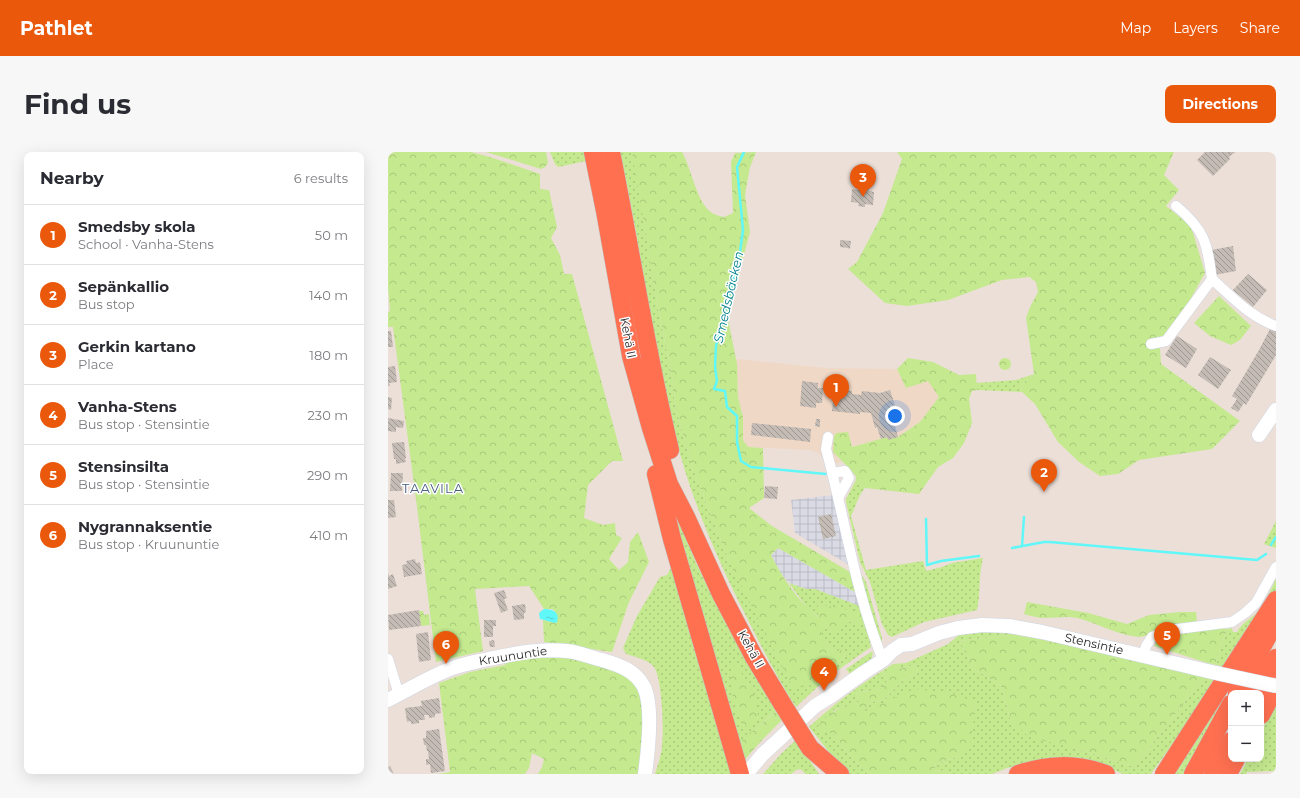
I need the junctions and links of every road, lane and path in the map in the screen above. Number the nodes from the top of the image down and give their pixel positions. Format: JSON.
{"nodes":[{"id":1,"x":593,"y":152,"type":"edge"},
{"id":2,"x":611,"y":152,"type":"edge"},
{"id":3,"x":1176,"y":206,"type":"dead end"},
{"id":4,"x":1212,"y":279,"type":"junction"},
{"id":5,"x":1276,"y":326,"type":"edge"},
{"id":6,"x":1152,"y":344,"type":"dead end"},
{"id":7,"x":631,"y":356,"type":"junction"},
{"id":8,"x":1276,"y":410,"type":"edge"},
{"id":9,"x":1259,"y":435,"type":"dead end"},
{"id":10,"x":828,"y":437,"type":"dead end"},
{"id":11,"x":832,"y":473,"type":"junction"},
{"id":12,"x":838,"y":498,"type":"junction"},
{"id":13,"x":686,"y":517,"type":"junction"},
{"id":14,"x":1276,"y":567,"type":"edge"},
{"id":15,"x":1276,"y":600,"type":"edge"},
{"id":16,"x":1276,"y":621,"type":"edge"},
{"id":17,"x":1143,"y":656,"type":"junction"},
{"id":18,"x":388,"y":658,"type":"edge"},
{"id":19,"x":1276,"y":658,"type":"edge"},
{"id":20,"x":883,"y":660,"type":"junction"},
{"id":21,"x":1276,"y":686,"type":"edge"},
{"id":22,"x":1239,"y":690,"type":"edge"},
{"id":23,"x":1259,"y":690,"type":"edge"},
{"id":24,"x":831,"y":696,"type":"junction"},
{"id":25,"x":394,"y":698,"type":"edge"},
{"id":26,"x":1264,"y":709,"type":"edge"},
{"id":27,"x":1228,"y":710,"type":"edge"},
{"id":28,"x":1184,"y":742,"type":"junction"},
{"id":29,"x":1228,"y":746,"type":"edge"},
{"id":30,"x":810,"y":748,"type":"junction"},
{"id":31,"x":1234,"y":762,"type":"edge"},
{"id":32,"x":645,"y":774,"type":"edge"},
{"id":33,"x":740,"y":774,"type":"edge"},
{"id":34,"x":746,"y":774,"type":"edge"},
{"id":35,"x":758,"y":774,"type":"edge"},
{"id":36,"x":827,"y":774,"type":"edge"},
{"id":37,"x":840,"y":774,"type":"edge"},
{"id":38,"x":1018,"y":774,"type":"edge"},
{"id":39,"x":1106,"y":774,"type":"edge"},
{"id":40,"x":1158,"y":774,"type":"edge"},
{"id":41,"x":1164,"y":774,"type":"edge"},
{"id":42,"x":1193,"y":774,"type":"edge"},
{"id":43,"x":1213,"y":774,"type":"edge"},
{"id":44,"x":1228,"y":774,"type":"edge"}],
"edges":[{"from":1,"to":7,"type":"highway","name":"Kehä II"},
{"from":2,"to":13,"type":"highway","name":"Kehä II"},
{"from":3,"to":4,"type":"street"},
{"from":4,"to":5,"type":"street"},
{"from":4,"to":6,"type":"street"},
{"from":7,"to":13,"type":"highway","name":"Kehä II"},
{"from":7,"to":33,"type":"highway"},
{"from":8,"to":9,"type":"main road"},
{"from":10,"to":11,"type":"street"},
{"from":11,"to":12,"type":"street"},
{"from":11,"to":12,"type":"street"},
{"from":12,"to":20,"type":"street"},
{"from":13,"to":30,"type":"highway","name":"Kehä II","bridge":true},
{"from":14,"to":17,"type":"street"},
{"from":15,"to":28,"type":"highway"},
{"from":16,"to":22,"type":"highway"},
{"from":17,"to":20,"type":"main road","name":"Stensintie"},
{"from":17,"to":21,"type":"main road","name":"Stensintie","bridge":true},
{"from":18,"to":25,"type":"street"},
{"from":19,"to":23,"type":"highway"},
{"from":20,"to":24,"type":"main road","name":"Stensintie"},
{"from":21,"to":26,"type":"highway"},
{"from":24,"to":34,"type":"main road","name":"Stensintie"},
{"from":24,"to":35,"type":"main road","name":"Stensintie"},
{"from":25,"to":32,"type":"main road","name":"Kruununtie"},
{"from":27,"to":42,"type":"highway"},
{"from":28,"to":40,"type":"highway"},
{"from":28,"to":41,"type":"highway"},
{"from":29,"to":43,"type":"highway"},
{"from":30,"to":36,"type":"highway","name":"Kehä II"},
{"from":30,"to":37,"type":"highway"},
{"from":31,"to":44,"type":"highway"},
{"from":38,"to":39,"type":"highway"}]}
